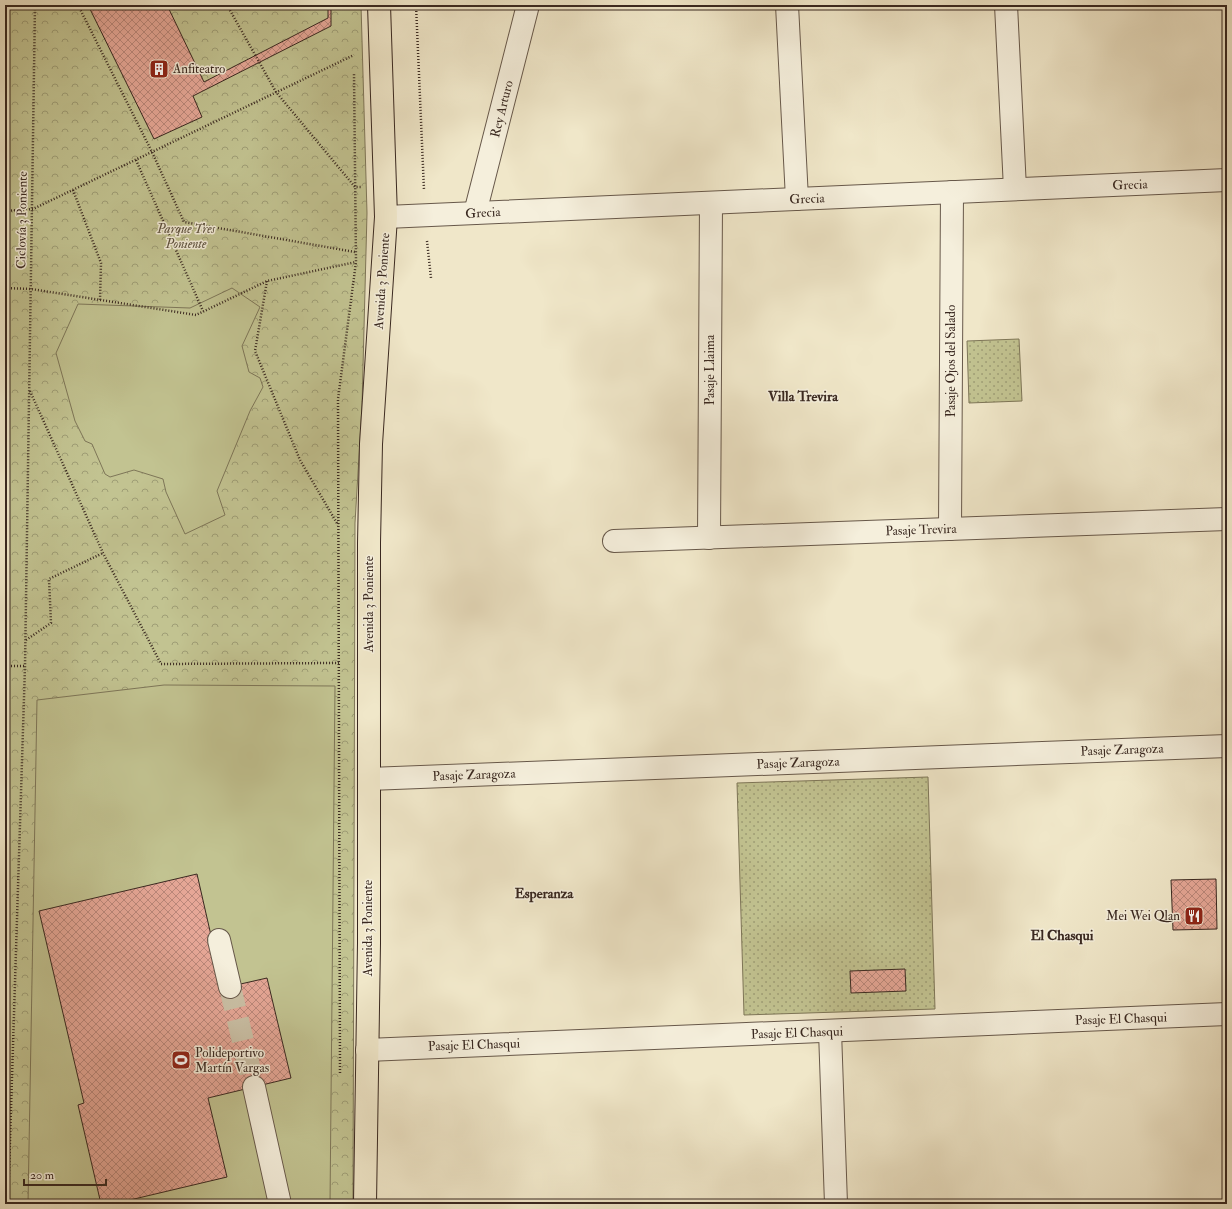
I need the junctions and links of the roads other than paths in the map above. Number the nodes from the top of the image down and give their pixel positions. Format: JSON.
{"nodes":[{"id":1,"x":379,"y":5,"type":"edge"},
{"id":2,"x":528,"y":5,"type":"edge"},
{"id":3,"x":787,"y":5,"type":"edge"},
{"id":4,"x":1006,"y":5,"type":"edge"},
{"id":5,"x":1227,"y":180,"type":"edge"},
{"id":6,"x":1015,"y":190,"type":"junction"},
{"id":7,"x":952,"y":192,"type":"junction"},
{"id":8,"x":797,"y":199,"type":"junction"},
{"id":9,"x":711,"y":203,"type":"junction"},
{"id":10,"x":475,"y":213,"type":"junction"},
{"id":11,"x":386,"y":217,"type":"junction"},
{"id":12,"x":1227,"y":519,"type":"edge"},
{"id":13,"x":950,"y":529,"type":"junction"},
{"id":14,"x":710,"y":538,"type":"junction"},
{"id":15,"x":614,"y":541,"type":"dead end"},
{"id":16,"x":1227,"y":746,"type":"edge"},
{"id":17,"x":369,"y":779,"type":"junction"},
{"id":18,"x":219,"y":940,"type":"dead end"},
{"id":19,"x":230,"y":987,"type":"tunnel mouth"},
{"id":20,"x":1227,"y":1014,"type":"edge"},
{"id":21,"x":830,"y":1031,"type":"junction"},
{"id":22,"x":368,"y":1050,"type":"junction"},
{"id":23,"x":254,"y":1087,"type":"tunnel mouth"},
{"id":24,"x":280,"y":1204,"type":"edge"},
{"id":25,"x":365,"y":1204,"type":"edge"},
{"id":26,"x":836,"y":1204,"type":"edge"}],
"edges":[{"from":1,"to":11,"type":"main road","name":"Avenida 3 Poniente"},
{"from":2,"to":10,"type":"street","name":"Rey Arturo"},
{"from":3,"to":8,"type":"street"},
{"from":4,"to":6,"type":"street"},
{"from":5,"to":6,"type":"street","name":"Grecia"},
{"from":6,"to":7,"type":"street","name":"Grecia"},
{"from":7,"to":8,"type":"street","name":"Grecia"},
{"from":7,"to":13,"type":"street","name":"Pasaje Ojos del Salado"},
{"from":8,"to":9,"type":"street","name":"Grecia"},
{"from":9,"to":10,"type":"street","name":"Grecia"},
{"from":9,"to":14,"type":"street","name":"Pasaje Llaima"},
{"from":10,"to":11,"type":"street","name":"Grecia"},
{"from":11,"to":17,"type":"main road","name":"Avenida 3 Poniente"},
{"from":12,"to":13,"type":"street","name":"Pasaje Trevira"},
{"from":13,"to":14,"type":"street","name":"Pasaje Trevira"},
{"from":14,"to":15,"type":"street","name":"Pasaje Trevira"},
{"from":16,"to":17,"type":"street","name":"Pasaje Zaragoza"},
{"from":17,"to":22,"type":"main road","name":"Avenida 3 Poniente"},
{"from":18,"to":19,"type":"street"},
{"from":20,"to":21,"type":"street","name":"Pasaje El Chasqui"},
{"from":21,"to":22,"type":"street","name":"Pasaje El Chasqui"},
{"from":21,"to":26,"type":"street"},
{"from":22,"to":25,"type":"main road","name":"Avenida 3 Poniente"},
{"from":23,"to":24,"type":"street"}]}
